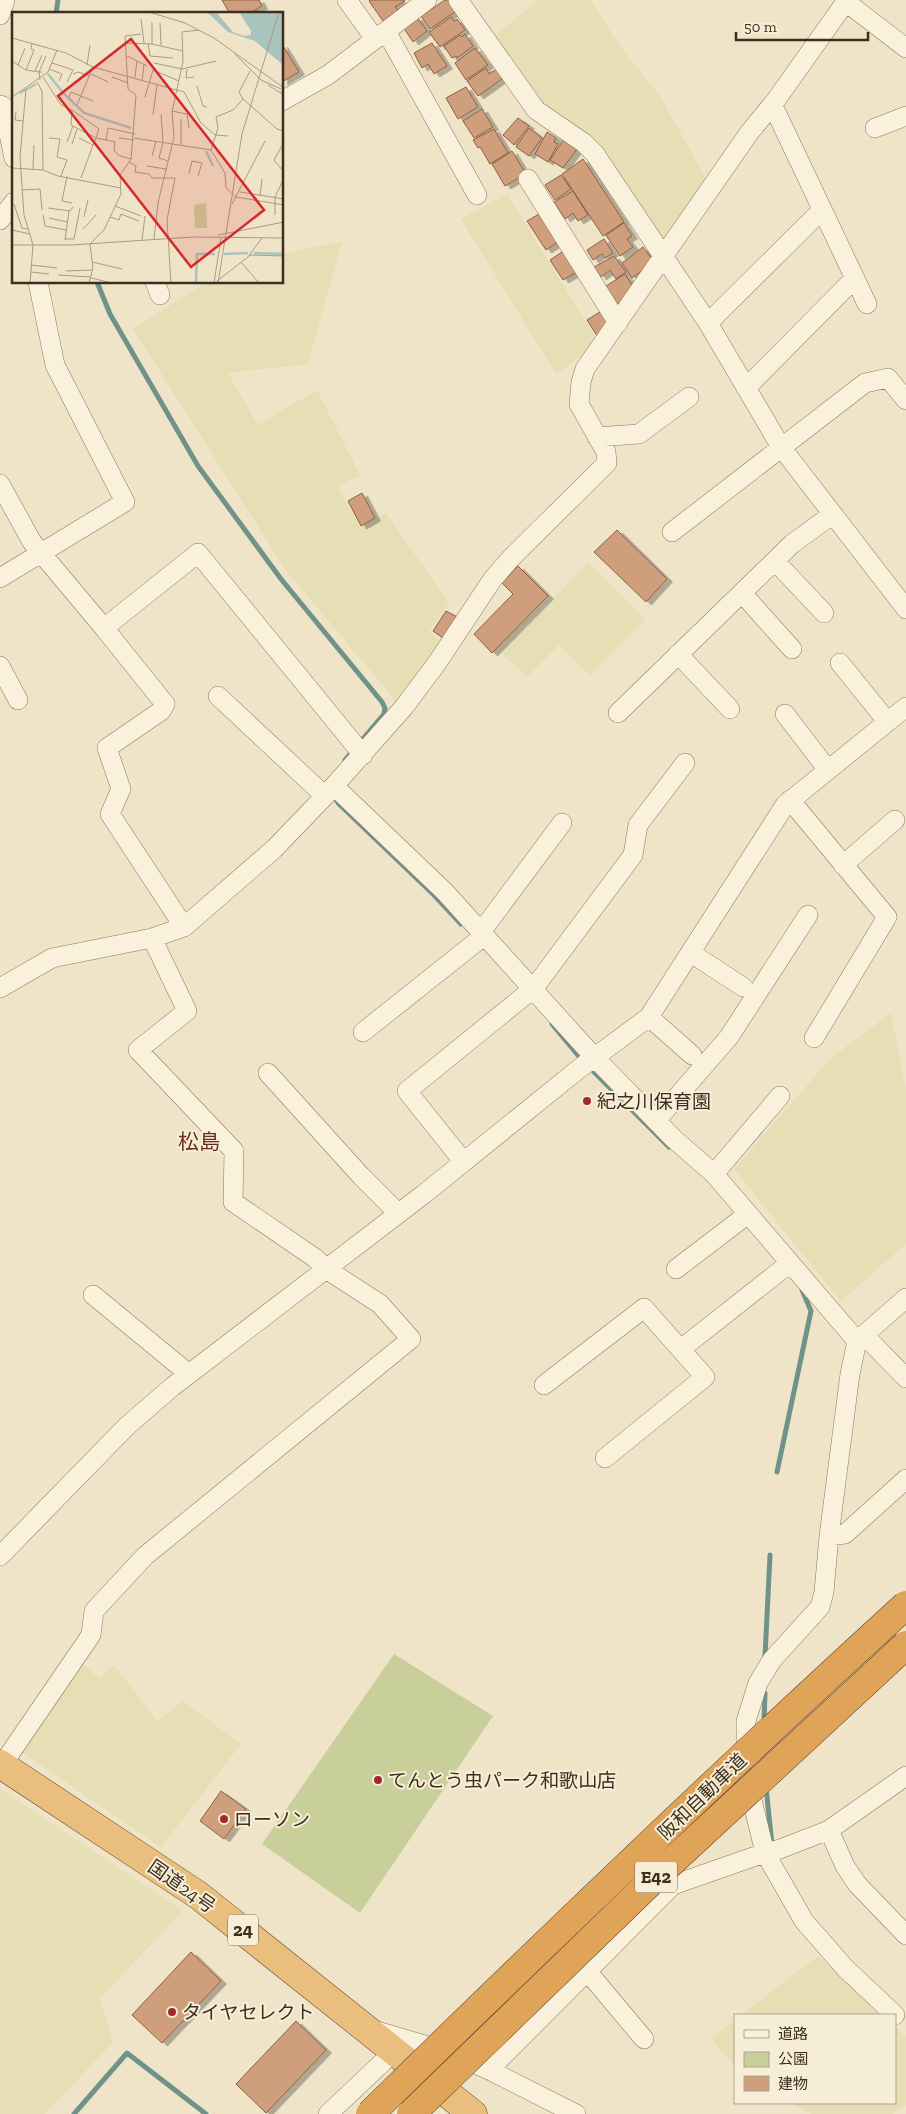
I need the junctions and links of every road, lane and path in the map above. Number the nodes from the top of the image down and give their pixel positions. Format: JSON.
{"nodes":[{"id":1,"x":347,"y":0,"type":"edge"},
{"id":2,"x":426,"y":0,"type":"edge"},
{"id":3,"x":458,"y":0,"type":"edge"},
{"id":4,"x":846,"y":1,"type":"edge"},
{"id":5,"x":380,"y":35,"type":"junction"},
{"id":6,"x":906,"y":48,"type":"edge"},
{"id":7,"x":284,"y":100,"type":"edge"},
{"id":8,"x":0,"y":104,"type":"edge"},
{"id":9,"x":776,"y":112,"type":"dead end"},
{"id":10,"x":906,"y":116,"type":"edge"},
{"id":11,"x":875,"y":128,"type":"dead end"},
{"id":12,"x":12,"y":148,"type":"edge"},
{"id":13,"x":528,"y":179,"type":"dead end"},
{"id":14,"x":477,"y":194,"type":"dead end"},
{"id":15,"x":12,"y":205,"type":"edge"},
{"id":16,"x":822,"y":210,"type":"junction"},
{"id":17,"x":0,"y":220,"type":"edge"},
{"id":18,"x":664,"y":257,"type":"junction"},
{"id":19,"x":854,"y":278,"type":"junction"},
{"id":20,"x":38,"y":284,"type":"edge"},
{"id":21,"x":867,"y":304,"type":"dead end"},
{"id":22,"x":618,"y":323,"type":"junction"},
{"id":23,"x":708,"y":323,"type":"junction"},
{"id":24,"x":746,"y":388,"type":"junction"},
{"id":25,"x":689,"y":397,"type":"dead end"},
{"id":26,"x":906,"y":400,"type":"edge"},
{"id":27,"x":597,"y":437,"type":"junction"},
{"id":28,"x":781,"y":447,"type":"junction"},
{"id":29,"x":0,"y":484,"type":"edge"},
{"id":30,"x":833,"y":514,"type":"junction"},
{"id":31,"x":672,"y":532,"type":"dead end"},
{"id":32,"x":41,"y":553,"type":"junction"},
{"id":33,"x":775,"y":561,"type":"junction"},
{"id":34,"x":0,"y":578,"type":"edge"},
{"id":35,"x":742,"y":593,"type":"junction"},
{"id":36,"x":906,"y":609,"type":"edge"},
{"id":37,"x":824,"y":613,"type":"dead end"},
{"id":38,"x":104,"y":628,"type":"junction"},
{"id":39,"x":792,"y":649,"type":"dead end"},
{"id":40,"x":678,"y":654,"type":"junction"},
{"id":41,"x":840,"y":663,"type":"dead end"},
{"id":42,"x":0,"y":666,"type":"edge"},
{"id":43,"x":218,"y":696,"type":"dead end"},
{"id":44,"x":18,"y":700,"type":"dead end"},
{"id":45,"x":906,"y":707,"type":"edge"},
{"id":46,"x":730,"y":709,"type":"dead end"},
{"id":47,"x":618,"y":713,"type":"dead end"},
{"id":48,"x":784,"y":714,"type":"dead end"},
{"id":49,"x":887,"y":721,"type":"junction"},
{"id":50,"x":358,"y":749,"type":"junction"},
{"id":51,"x":685,"y":762,"type":"dead end"},
{"id":52,"x":828,"y":770,"type":"junction"},
{"id":53,"x":330,"y":791,"type":"junction"},
{"id":54,"x":790,"y":800,"type":"junction"},
{"id":55,"x":895,"y":820,"type":"dead end"},
{"id":56,"x":562,"y":823,"type":"dead end"},
{"id":57,"x":844,"y":865,"type":"junction"},
{"id":58,"x":808,"y":915,"type":"dead end"},
{"id":59,"x":184,"y":927,"type":"junction"},
{"id":60,"x":152,"y":938,"type":"junction"},
{"id":61,"x":480,"y":938,"type":"junction"},
{"id":62,"x":690,"y":953,"type":"junction"},
{"id":63,"x":743,"y":987,"type":"dead end"},
{"id":64,"x":0,"y":988,"type":"edge"},
{"id":65,"x":528,"y":993,"type":"junction"},
{"id":66,"x":648,"y":1017,"type":"junction"},
{"id":67,"x":363,"y":1032,"type":"dead end"},
{"id":68,"x":814,"y":1038,"type":"dead end"},
{"id":69,"x":692,"y":1055,"type":"dead end"},
{"id":70,"x":595,"y":1058,"type":"junction"},
{"id":71,"x":268,"y":1073,"type":"dead end"},
{"id":72,"x":780,"y":1096,"type":"dead end"},
{"id":73,"x":656,"y":1122,"type":"junction"},
{"id":74,"x":463,"y":1161,"type":"junction"},
{"id":75,"x":714,"y":1174,"type":"junction"},
{"id":76,"x":398,"y":1213,"type":"junction"},
{"id":77,"x":744,"y":1217,"type":"junction"},
{"id":78,"x":786,"y":1266,"type":"junction"},
{"id":79,"x":326,"y":1269,"type":"junction"},
{"id":80,"x":676,"y":1269,"type":"dead end"},
{"id":81,"x":93,"y":1295,"type":"dead end"},
{"id":82,"x":906,"y":1298,"type":"edge"},
{"id":83,"x":861,"y":1338,"type":"junction"},
{"id":84,"x":681,"y":1349,"type":"junction"},
{"id":85,"x":189,"y":1374,"type":"junction"},
{"id":86,"x":906,"y":1378,"type":"edge"},
{"id":87,"x":544,"y":1385,"type":"dead end"},
{"id":88,"x":605,"y":1458,"type":"dead end"},
{"id":89,"x":906,"y":1479,"type":"edge"},
{"id":90,"x":829,"y":1536,"type":"junction"},
{"id":91,"x":0,"y":1556,"type":"edge"},
{"id":92,"x":906,"y":1606,"type":"edge"},
{"id":93,"x":906,"y":1645,"type":"edge"},
{"id":94,"x":1,"y":1766,"type":"edge"},
{"id":95,"x":906,"y":1776,"type":"edge"},
{"id":96,"x":828,"y":1830,"type":"junction"},
{"id":97,"x":772,"y":1852,"type":"junction"},
{"id":98,"x":906,"y":1935,"type":"edge"},
{"id":99,"x":587,"y":1971,"type":"junction"},
{"id":100,"x":490,"y":1997,"type":"junction"},
{"id":101,"x":894,"y":2014,"type":"edge"},
{"id":102,"x":896,"y":2016,"type":"edge"},
{"id":103,"x":906,"y":2026,"type":"edge"},
{"id":104,"x":644,"y":2039,"type":"dead end"},
{"id":105,"x":400,"y":2045,"type":"junction"},
{"id":106,"x":490,"y":2070,"type":"junction"},
{"id":107,"x":328,"y":2114,"type":"edge"},
{"id":108,"x":356,"y":2114,"type":"edge"},
{"id":109,"x":370,"y":2114,"type":"edge"},
{"id":110,"x":411,"y":2114,"type":"edge"},
{"id":111,"x":473,"y":2114,"type":"edge"},
{"id":112,"x":576,"y":2114,"type":"edge"}],
"edges":[{"from":1,"to":5,"type":"street"},
{"from":2,"to":5,"type":"street"},
{"from":3,"to":18,"type":"street"},
{"from":4,"to":6,"type":"street"},
{"from":4,"to":18,"type":"street"},
{"from":5,"to":7,"type":"street"},
{"from":5,"to":14,"type":"street"},
{"from":8,"to":12,"type":"street"},
{"from":9,"to":16,"type":"street"},
{"from":10,"to":11,"type":"street"},
{"from":13,"to":22,"type":"street"},
{"from":15,"to":17,"type":"street"},
{"from":16,"to":19,"type":"street"},
{"from":16,"to":23,"type":"street"},
{"from":18,"to":22,"type":"street"},
{"from":18,"to":23,"type":"street"},
{"from":19,"to":21,"type":"street"},
{"from":19,"to":24,"type":"street"},
{"from":20,"to":32,"type":"street"},
{"from":22,"to":27,"type":"street"},
{"from":23,"to":24,"type":"street"},
{"from":24,"to":28,"type":"street"},
{"from":25,"to":27,"type":"street"},
{"from":26,"to":28,"type":"street"},
{"from":27,"to":50,"type":"street"},
{"from":28,"to":30,"type":"street"},
{"from":28,"to":31,"type":"street"},
{"from":29,"to":32,"type":"street"},
{"from":30,"to":33,"type":"street"},
{"from":30,"to":36,"type":"street"},
{"from":32,"to":34,"type":"street"},
{"from":32,"to":38,"type":"street"},
{"from":33,"to":35,"type":"street"},
{"from":33,"to":37,"type":"street"},
{"from":35,"to":39,"type":"street"},
{"from":35,"to":40,"type":"street"},
{"from":38,"to":50,"type":"street"},
{"from":38,"to":59,"type":"street"},
{"from":40,"to":46,"type":"street"},
{"from":40,"to":47,"type":"street"},
{"from":41,"to":49,"type":"street"},
{"from":42,"to":44,"type":"street"},
{"from":43,"to":53,"type":"street"},
{"from":45,"to":49,"type":"street"},
{"from":48,"to":52,"type":"street"},
{"from":49,"to":52,"type":"street"},
{"from":50,"to":53,"type":"street"},
{"from":51,"to":65,"type":"street"},
{"from":52,"to":54,"type":"street"},
{"from":53,"to":59,"type":"street"},
{"from":53,"to":61,"type":"street"},
{"from":54,"to":57,"type":"street"},
{"from":54,"to":62,"type":"street"},
{"from":55,"to":57,"type":"street"},
{"from":56,"to":61,"type":"street"},
{"from":57,"to":68,"type":"street"},
{"from":58,"to":73,"type":"street"},
{"from":59,"to":60,"type":"street"},
{"from":60,"to":64,"type":"street"},
{"from":60,"to":79,"type":"street"},
{"from":61,"to":65,"type":"street"},
{"from":61,"to":67,"type":"street"},
{"from":62,"to":63,"type":"street"},
{"from":62,"to":66,"type":"street"},
{"from":65,"to":70,"type":"street"},
{"from":65,"to":74,"type":"street"},
{"from":66,"to":69,"type":"street"},
{"from":66,"to":70,"type":"street"},
{"from":70,"to":73,"type":"street"},
{"from":70,"to":74,"type":"street"},
{"from":71,"to":76,"type":"street"},
{"from":72,"to":75,"type":"street"},
{"from":73,"to":75,"type":"street"},
{"from":74,"to":76,"type":"street"},
{"from":75,"to":77,"type":"street"},
{"from":76,"to":79,"type":"street"},
{"from":77,"to":78,"type":"street"},
{"from":77,"to":80,"type":"street"},
{"from":78,"to":83,"type":"street"},
{"from":78,"to":84,"type":"street"},
{"from":79,"to":85,"type":"street"},
{"from":79,"to":94,"type":"street"},
{"from":81,"to":85,"type":"street"},
{"from":82,"to":83,"type":"street"},
{"from":83,"to":86,"type":"street"},
{"from":83,"to":90,"type":"street"},
{"from":84,"to":87,"type":"street"},
{"from":84,"to":88,"type":"street"},
{"from":85,"to":91,"type":"street"},
{"from":89,"to":90,"type":"street"},
{"from":90,"to":97,"type":"street"},
{"from":92,"to":100,"type":"highway","name":"阪和自動車道","number":"E42","bridge":true},
{"from":93,"to":110,"type":"highway","name":"阪和自動車道","number":"E42","bridge":true},
{"from":94,"to":105,"type":"highway","name":"国道24号","number":"24"},
{"from":95,"to":96,"type":"street"},
{"from":96,"to":97,"type":"street"},
{"from":96,"to":98,"type":"street"},
{"from":97,"to":99,"type":"street"},
{"from":97,"to":101,"type":"street"},
{"from":99,"to":104,"type":"street"},
{"from":99,"to":106,"type":"street"},
{"from":100,"to":108,"type":"highway","bridge":true},
{"from":100,"to":109,"type":"highway","name":"阪和自動車道","number":"E42","bridge":true},
{"from":102,"to":103,"type":"street"},
{"from":105,"to":106,"type":"street"},
{"from":105,"to":107,"type":"street"},
{"from":105,"to":111,"type":"highway","name":"国道24号","number":"24"},
{"from":106,"to":112,"type":"street"}]}
